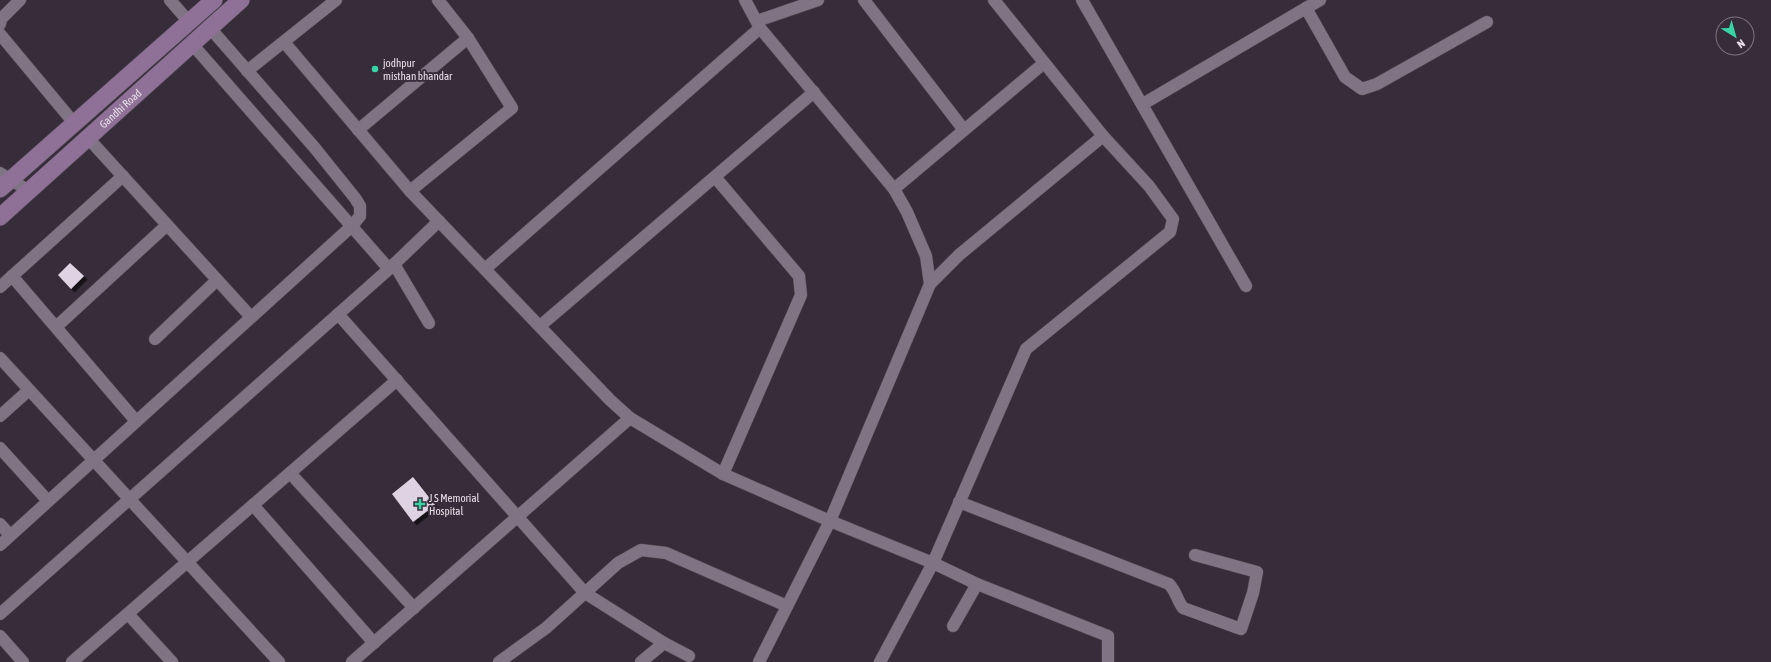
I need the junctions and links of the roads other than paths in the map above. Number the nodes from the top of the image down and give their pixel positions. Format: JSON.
{"nodes":[{"id":1,"x":20,"y":0,"type":"edge"},
{"id":2,"x":170,"y":0,"type":"edge"},
{"id":3,"x":214,"y":0,"type":"edge"},
{"id":4,"x":241,"y":0,"type":"edge"},
{"id":5,"x":336,"y":0,"type":"edge"},
{"id":6,"x":438,"y":0,"type":"edge"},
{"id":7,"x":745,"y":0,"type":"edge"},
{"id":8,"x":818,"y":0,"type":"edge"},
{"id":9,"x":864,"y":0,"type":"edge"},
{"id":10,"x":994,"y":0,"type":"edge"},
{"id":11,"x":1082,"y":0,"type":"edge"},
{"id":12,"x":1320,"y":0,"type":"edge"},
{"id":13,"x":1306,"y":8,"type":"junction"},
{"id":14,"x":189,"y":22,"type":"junction"},
{"id":15,"x":1487,"y":22,"type":"dead end"},
{"id":16,"x":0,"y":24,"type":"edge"},
{"id":17,"x":758,"y":24,"type":"junction"},
{"id":18,"x":210,"y":28,"type":"junction"},
{"id":19,"x":0,"y":34,"type":"edge"},
{"id":20,"x":468,"y":38,"type":"junction"},
{"id":21,"x":284,"y":42,"type":"junction"},
{"id":22,"x":192,"y":44,"type":"junction"},
{"id":23,"x":1044,"y":63,"type":"junction"},
{"id":24,"x":247,"y":71,"type":"junction"},
{"id":25,"x":814,"y":92,"type":"junction"},
{"id":26,"x":1142,"y":104,"type":"junction"},
{"id":27,"x":74,"y":123,"type":"junction"},
{"id":28,"x":358,"y":130,"type":"junction"},
{"id":29,"x":964,"y":130,"type":"junction"},
{"id":30,"x":1103,"y":136,"type":"junction"},
{"id":31,"x":88,"y":138,"type":"junction"},
{"id":32,"x":123,"y":176,"type":"junction"},
{"id":33,"x":715,"y":177,"type":"junction"},
{"id":34,"x":4,"y":180,"type":"edge"},
{"id":35,"x":894,"y":189,"type":"junction"},
{"id":36,"x":29,"y":191,"type":"junction"},
{"id":37,"x":410,"y":191,"type":"junction"},
{"id":38,"x":0,"y":218,"type":"edge"},
{"id":39,"x":439,"y":221,"type":"junction"},
{"id":40,"x":167,"y":225,"type":"junction"},
{"id":41,"x":352,"y":226,"type":"junction"},
{"id":42,"x":392,"y":266,"type":"junction"},
{"id":43,"x":485,"y":269,"type":"junction"},
{"id":44,"x":12,"y":276,"type":"junction"},
{"id":45,"x":217,"y":280,"type":"junction"},
{"id":46,"x":930,"y":284,"type":"junction"},
{"id":47,"x":1246,"y":286,"type":"dead end"},
{"id":48,"x":0,"y":287,"type":"edge"},
{"id":49,"x":338,"y":314,"type":"junction"},
{"id":50,"x":251,"y":317,"type":"junction"},
{"id":51,"x":429,"y":323,"type":"dead end"},
{"id":52,"x":540,"y":326,"type":"junction"},
{"id":53,"x":56,"y":327,"type":"junction"},
{"id":54,"x":155,"y":339,"type":"dead end"},
{"id":55,"x":0,"y":358,"type":"edge"},
{"id":56,"x":397,"y":380,"type":"junction"},
{"id":57,"x":29,"y":390,"type":"junction"},
{"id":58,"x":0,"y":416,"type":"edge"},
{"id":59,"x":630,"y":418,"type":"junction"},
{"id":60,"x":136,"y":421,"type":"junction"},
{"id":61,"x":0,"y":448,"type":"edge"},
{"id":62,"x":93,"y":460,"type":"junction"},
{"id":63,"x":290,"y":473,"type":"junction"},
{"id":64,"x":723,"y":474,"type":"junction"},
{"id":65,"x":129,"y":499,"type":"junction"},
{"id":66,"x":48,"y":501,"type":"junction"},
{"id":67,"x":959,"y":502,"type":"junction"},
{"id":68,"x":253,"y":505,"type":"junction"},
{"id":69,"x":518,"y":517,"type":"junction"},
{"id":70,"x":830,"y":521,"type":"junction"},
{"id":71,"x":0,"y":524,"type":"edge"},
{"id":72,"x":10,"y":535,"type":"junction"},
{"id":73,"x":0,"y":545,"type":"edge"},
{"id":74,"x":1195,"y":555,"type":"dead end"},
{"id":75,"x":187,"y":562,"type":"junction"},
{"id":76,"x":933,"y":563,"type":"junction"},
{"id":77,"x":977,"y":584,"type":"junction"},
{"id":78,"x":585,"y":593,"type":"junction"},
{"id":79,"x":787,"y":606,"type":"junction"},
{"id":80,"x":414,"y":608,"type":"junction"},
{"id":81,"x":0,"y":614,"type":"edge"},
{"id":82,"x":128,"y":614,"type":"junction"},
{"id":83,"x":953,"y":626,"type":"dead end"},
{"id":84,"x":0,"y":636,"type":"edge"},
{"id":85,"x":664,"y":643,"type":"junction"},
{"id":86,"x":374,"y":644,"type":"junction"},
{"id":87,"x":689,"y":656,"type":"dead end"},
{"id":88,"x":22,"y":662,"type":"edge"},
{"id":89,"x":72,"y":662,"type":"edge"},
{"id":90,"x":172,"y":662,"type":"edge"},
{"id":91,"x":279,"y":662,"type":"edge"},
{"id":92,"x":352,"y":662,"type":"edge"},
{"id":93,"x":499,"y":662,"type":"edge"},
{"id":94,"x":641,"y":662,"type":"edge"},
{"id":95,"x":759,"y":662,"type":"edge"},
{"id":96,"x":880,"y":662,"type":"edge"},
{"id":97,"x":1108,"y":662,"type":"edge"}],
"edges":[{"from":1,"to":16,"type":"street"},
{"from":2,"to":14,"type":"street"},
{"from":3,"to":14,"type":"main road","name":"Gandhi Road"},
{"from":4,"to":18,"type":"main road","name":"Gandhi Road"},
{"from":5,"to":21,"type":"street"},
{"from":6,"to":20,"type":"street"},
{"from":7,"to":17,"type":"street"},
{"from":8,"to":17,"type":"street"},
{"from":9,"to":29,"type":"street"},
{"from":10,"to":23,"type":"street"},
{"from":11,"to":26,"type":"street"},
{"from":12,"to":13,"type":"street"},
{"from":13,"to":15,"type":"street"},
{"from":13,"to":26,"type":"street"},
{"from":14,"to":27,"type":"main road","name":"Gandhi Road"},
{"from":17,"to":25,"type":"street"},
{"from":17,"to":43,"type":"street"},
{"from":18,"to":22,"type":"main road","name":"Gandhi Road"},
{"from":18,"to":24,"type":"street"},
{"from":19,"to":27,"type":"street"},
{"from":20,"to":28,"type":"street"},
{"from":20,"to":37,"type":"street"},
{"from":21,"to":24,"type":"street"},
{"from":21,"to":28,"type":"street"},
{"from":22,"to":31,"type":"main road","name":"Gandhi Road"},
{"from":22,"to":41,"type":"street"},
{"from":23,"to":29,"type":"street"},
{"from":23,"to":30,"type":"street"},
{"from":24,"to":41,"type":"street"},
{"from":25,"to":33,"type":"street"},
{"from":25,"to":35,"type":"street"},
{"from":26,"to":47,"type":"street"},
{"from":27,"to":34,"type":"main road","name":"Gandhi Road"},
{"from":28,"to":37,"type":"street"},
{"from":29,"to":35,"type":"street"},
{"from":30,"to":46,"type":"street"},
{"from":30,"to":67,"type":"street"},
{"from":31,"to":32,"type":"street"},
{"from":31,"to":36,"type":"main road","name":"Gandhi Road"},
{"from":32,"to":40,"type":"street"},
{"from":32,"to":44,"type":"street"},
{"from":33,"to":52,"type":"street"},
{"from":33,"to":64,"type":"street"},
{"from":34,"to":36,"type":"street"},
{"from":35,"to":46,"type":"street"},
{"from":36,"to":38,"type":"main road","name":"Gandhi Road"},
{"from":37,"to":39,"type":"street"},
{"from":39,"to":42,"type":"street"},
{"from":39,"to":43,"type":"street"},
{"from":40,"to":45,"type":"street"},
{"from":40,"to":53,"type":"street"},
{"from":41,"to":42,"type":"street"},
{"from":41,"to":50,"type":"street"},
{"from":42,"to":49,"type":"street"},
{"from":42,"to":51,"type":"street"},
{"from":43,"to":52,"type":"street"},
{"from":44,"to":48,"type":"street"},
{"from":44,"to":53,"type":"street"},
{"from":45,"to":50,"type":"street"},
{"from":45,"to":54,"type":"street"},
{"from":46,"to":70,"type":"street"},
{"from":49,"to":56,"type":"street"},
{"from":49,"to":65,"type":"street"},
{"from":50,"to":60,"type":"street"},
{"from":52,"to":59,"type":"street"},
{"from":53,"to":60,"type":"street"},
{"from":55,"to":57,"type":"street"},
{"from":56,"to":63,"type":"street"},
{"from":56,"to":69,"type":"street"},
{"from":57,"to":58,"type":"street"},
{"from":57,"to":62,"type":"street"},
{"from":59,"to":64,"type":"street"},
{"from":59,"to":69,"type":"street"},
{"from":60,"to":62,"type":"street"},
{"from":61,"to":66,"type":"street"},
{"from":62,"to":65,"type":"street"},
{"from":62,"to":66,"type":"street"},
{"from":63,"to":68,"type":"street"},
{"from":63,"to":80,"type":"street"},
{"from":64,"to":70,"type":"street"},
{"from":65,"to":75,"type":"street"},
{"from":65,"to":81,"type":"street"},
{"from":66,"to":72,"type":"street"},
{"from":67,"to":74,"type":"street"},
{"from":67,"to":76,"type":"street"},
{"from":68,"to":75,"type":"street"},
{"from":68,"to":86,"type":"street"},
{"from":69,"to":78,"type":"street"},
{"from":69,"to":80,"type":"street"},
{"from":70,"to":76,"type":"street"},
{"from":70,"to":79,"type":"street"},
{"from":71,"to":72,"type":"street"},
{"from":72,"to":73,"type":"street"},
{"from":75,"to":82,"type":"street"},
{"from":75,"to":91,"type":"street"},
{"from":76,"to":77,"type":"street"},
{"from":76,"to":96,"type":"street"},
{"from":77,"to":83,"type":"street"},
{"from":77,"to":97,"type":"street"},
{"from":78,"to":79,"type":"street"},
{"from":78,"to":85,"type":"street"},
{"from":78,"to":93,"type":"street"},
{"from":79,"to":95,"type":"street"},
{"from":80,"to":86,"type":"street"},
{"from":82,"to":89,"type":"street"},
{"from":82,"to":90,"type":"street"},
{"from":84,"to":88,"type":"street"},
{"from":85,"to":87,"type":"street"},
{"from":85,"to":94,"type":"street"},
{"from":86,"to":92,"type":"street"}]}
